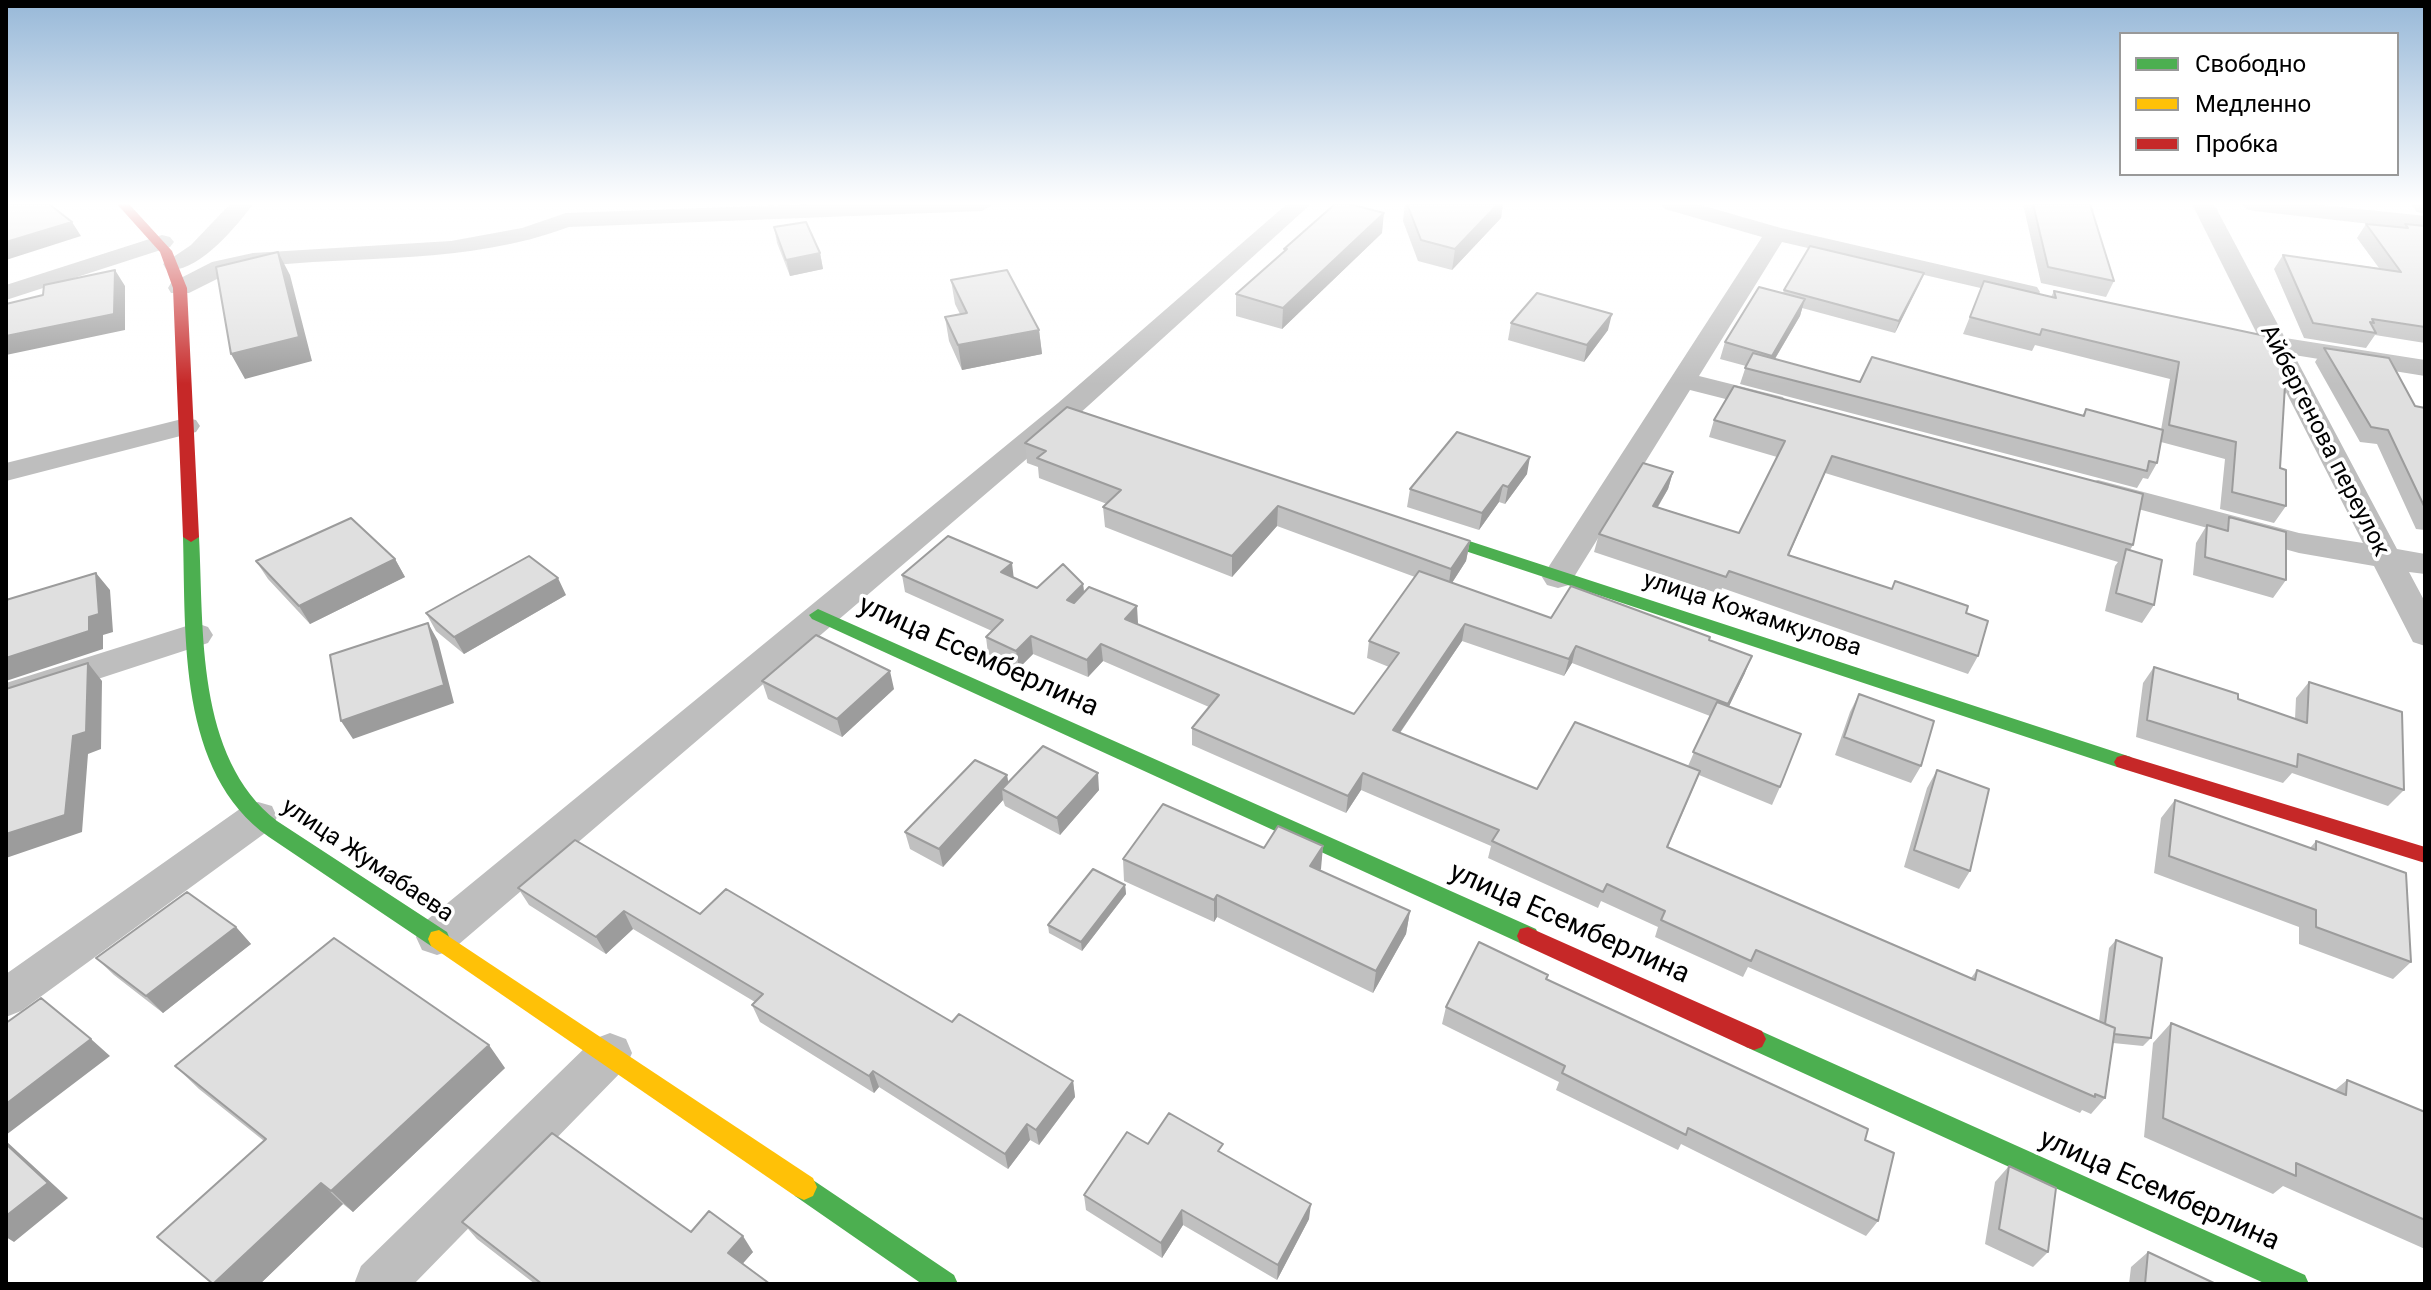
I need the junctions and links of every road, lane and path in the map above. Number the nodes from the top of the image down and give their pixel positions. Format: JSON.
{"nodes":[{"id":1,"x":94,"y":264,"type":"edge"},
{"id":2,"x":175,"y":264,"type":"edge"},
{"id":3,"x":234,"y":264,"type":"edge"},
{"id":4,"x":1235,"y":264,"type":"edge"},
{"id":5,"x":1757,"y":264,"type":"edge"},
{"id":6,"x":1906,"y":264,"type":"edge"},
{"id":7,"x":2234,"y":264,"type":"edge"},
{"id":8,"x":180,"y":288,"type":"junction"},
{"id":9,"x":6,"y":293,"type":"edge"},
{"id":10,"x":2056,"y":299,"type":"edge"},
{"id":11,"x":2219,"y":335,"type":"edge"},
{"id":12,"x":2276,"y":347,"type":"junction"},
{"id":13,"x":2425,"y":368,"type":"edge"},
{"id":14,"x":1683,"y":380,"type":"junction"},
{"id":15,"x":1805,"y":412,"type":"edge"},
{"id":16,"x":186,"y":426,"type":"junction"},
{"id":17,"x":6,"y":472,"type":"edge"},
{"id":18,"x":2076,"y":483,"type":"edge"},
{"id":19,"x":1395,"y":521,"type":"edge"},
{"id":20,"x":2385,"y":558,"type":"junction"},
{"id":21,"x":2425,"y":564,"type":"edge"},
{"id":22,"x":1558,"y":577,"type":"junction"},
{"id":23,"x":818,"y":615,"type":"junction"},
{"id":24,"x":2425,"y":634,"type":"edge"},
{"id":25,"x":196,"y":635,"type":"junction"},
{"id":26,"x":6,"y":696,"type":"edge"},
{"id":27,"x":258,"y":817,"type":"junction"},
{"id":28,"x":2425,"y":855,"type":"edge"},
{"id":29,"x":437,"y":937,"type":"junction"},
{"id":30,"x":6,"y":998,"type":"edge"},
{"id":31,"x":610,"y":1053,"type":"junction"},
{"id":32,"x":379,"y":1284,"type":"edge"},
{"id":33,"x":945,"y":1284,"type":"edge"},
{"id":34,"x":2296,"y":1284,"type":"edge"}],
"edges":[{"from":1,"to":9,"type":"street"},
{"from":2,"to":8,"type":"street","name":"улица Жумабаева"},
{"from":3,"to":8,"type":"street"},
{"from":4,"to":23,"type":"street"},
{"from":5,"to":14,"type":"street"},
{"from":6,"to":10,"type":"street"},
{"from":7,"to":12,"type":"street","name":"Айбергенова переулок"},
{"from":8,"to":16,"type":"street","name":"улица Жумабаева"},
{"from":11,"to":12,"type":"street"},
{"from":12,"to":13,"type":"street"},
{"from":12,"to":20,"type":"street","name":"Айбергенова переулок"},
{"from":14,"to":15,"type":"street"},
{"from":14,"to":22,"type":"street"},
{"from":16,"to":17,"type":"street"},
{"from":16,"to":25,"type":"street","name":"улица Жумабаева"},
{"from":18,"to":20,"type":"street"},
{"from":19,"to":22,"type":"street","name":"улица Кожамкулова"},
{"from":20,"to":21,"type":"street"},
{"from":20,"to":24,"type":"street","name":"Айбергенова переулок"},
{"from":22,"to":28,"type":"street","name":"улица Кожамкулова"},
{"from":23,"to":29,"type":"street"},
{"from":23,"to":34,"type":"street","name":"улица Есемберлина"},
{"from":25,"to":26,"type":"street"},
{"from":25,"to":27,"type":"street","name":"улица Жумабаева"},
{"from":27,"to":29,"type":"street","name":"улица Жумабаева"},
{"from":27,"to":30,"type":"street"},
{"from":29,"to":31,"type":"street","name":"улица Жумабаева"},
{"from":31,"to":32,"type":"street"},
{"from":31,"to":33,"type":"street","name":"улица Жумабаева"}]}
